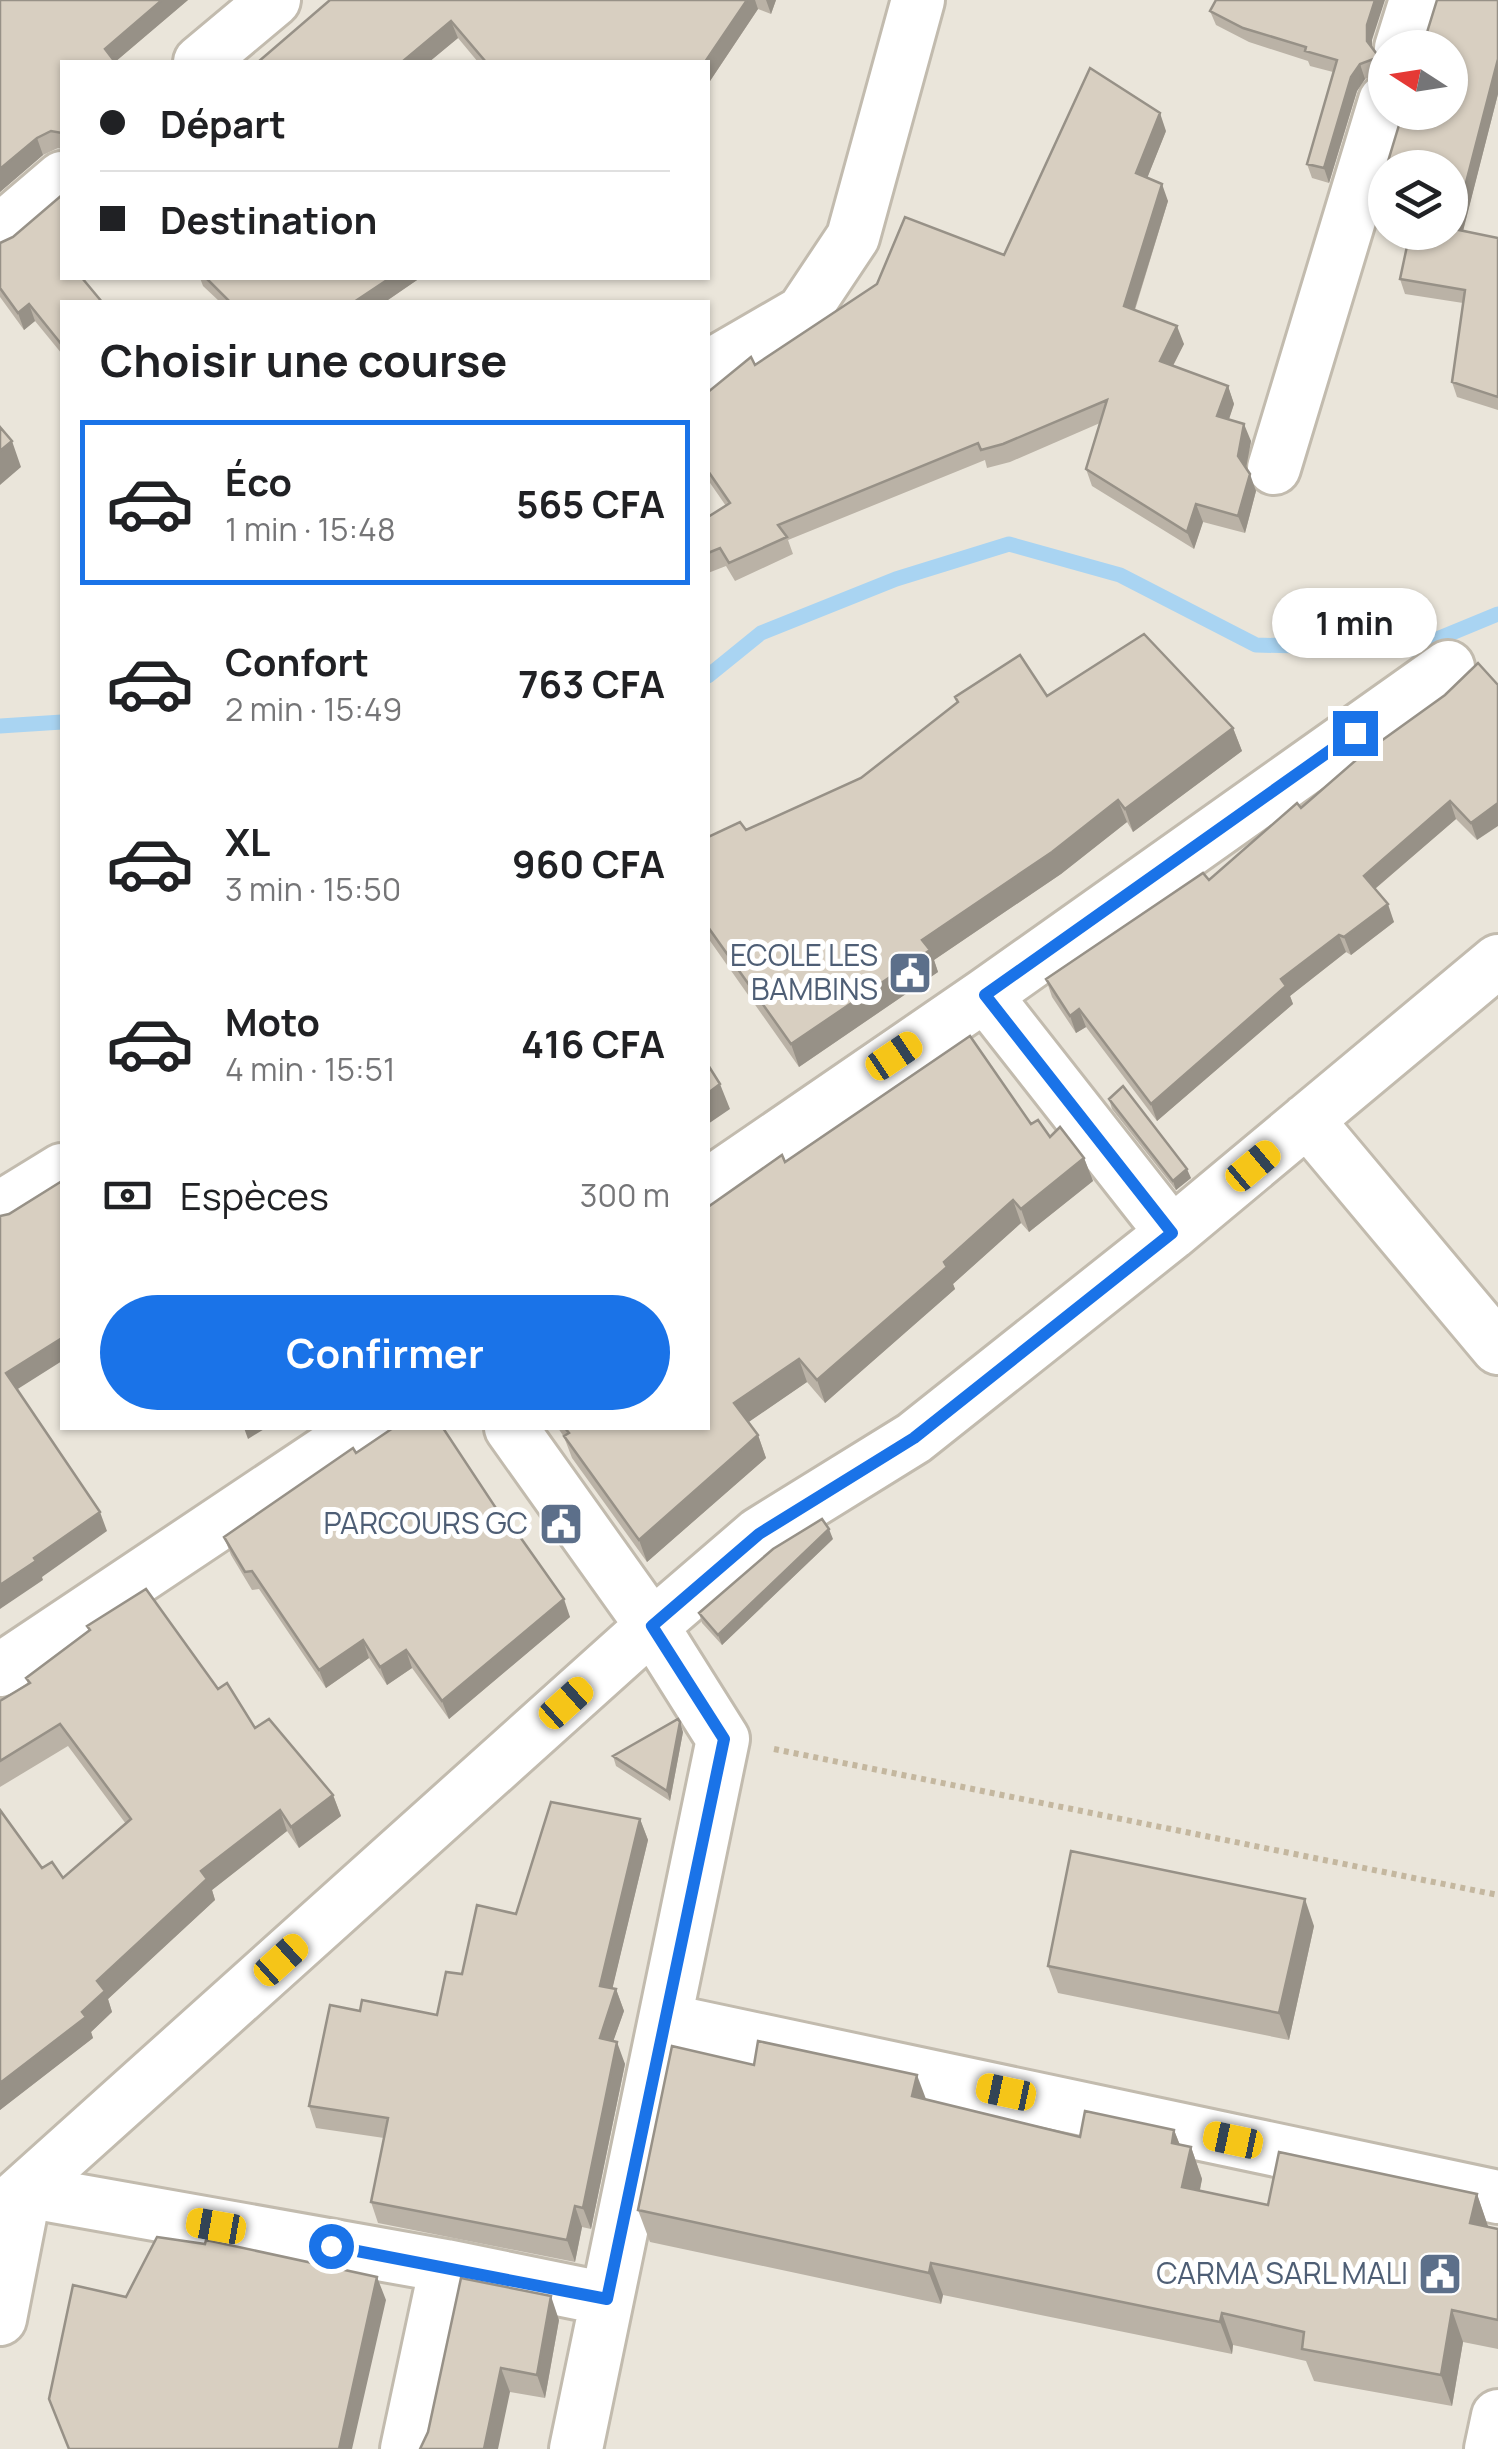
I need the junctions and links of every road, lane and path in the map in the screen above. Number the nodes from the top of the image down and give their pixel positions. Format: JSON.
{"nodes":[{"id":1,"x":274,"y":0,"type":"edge"},
{"id":2,"x":918,"y":0,"type":"edge"},
{"id":3,"x":1416,"y":0,"type":"edge"},
{"id":4,"x":1407,"y":30,"type":"edge"},
{"id":5,"x":202,"y":60,"type":"edge"},
{"id":6,"x":1376,"y":130,"type":"edge"},
{"id":7,"x":60,"y":180,"type":"edge"},
{"id":8,"x":0,"y":231,"type":"edge"},
{"id":9,"x":710,"y":366,"type":"edge"},
{"id":10,"x":1274,"y":468,"type":"dead end"},
{"id":11,"x":1448,"y":667,"type":"dead end"},
{"id":12,"x":1498,"y":961,"type":"edge"},
{"id":13,"x":985,"y":995,"type":"junction"},
{"id":14,"x":1308,"y":1120,"type":"junction"},
{"id":15,"x":60,"y":1171,"type":"edge"},
{"id":16,"x":710,"y":1183,"type":"edge"},
{"id":17,"x":0,"y":1208,"type":"edge"},
{"id":18,"x":1172,"y":1233,"type":"junction"},
{"id":19,"x":1498,"y":1348,"type":"edge"},
{"id":20,"x":359,"y":1430,"type":"edge"},
{"id":21,"x":512,"y":1430,"type":"edge"},
{"id":22,"x":652,"y":1626,"type":"junction"},
{"id":23,"x":0,"y":1670,"type":"edge"},
{"id":24,"x":724,"y":1739,"type":"junction"},
{"id":25,"x":1498,"y":1895,"type":"edge"},
{"id":26,"x":664,"y":2020,"type":"junction"},
{"id":27,"x":1498,"y":2196,"type":"edge"},
{"id":28,"x":12,"y":2202,"type":"edge"},
{"id":29,"x":446,"y":2266,"type":"junction"},
{"id":30,"x":607,"y":2299,"type":"junction"},
{"id":31,"x":0,"y":2319,"type":"edge"},
{"id":32,"x":1498,"y":2416,"type":"edge"},
{"id":33,"x":407,"y":2449,"type":"edge"},
{"id":34,"x":576,"y":2449,"type":"edge"},
{"id":35,"x":1491,"y":2449,"type":"edge"}],
"edges":[{"from":1,"to":5,"type":"street"},
{"from":2,"to":9,"type":"street"},
{"from":3,"to":4,"type":"street"},
{"from":6,"to":10,"type":"street"},
{"from":7,"to":8,"type":"street"},
{"from":11,"to":13,"type":"street"},
{"from":12,"to":14,"type":"street"},
{"from":13,"to":16,"type":"street"},
{"from":13,"to":18,"type":"street"},
{"from":14,"to":18,"type":"street"},
{"from":14,"to":19,"type":"street"},
{"from":15,"to":17,"type":"street"},
{"from":18,"to":22,"type":"street"},
{"from":20,"to":23,"type":"street"},
{"from":21,"to":22,"type":"street"},
{"from":22,"to":24,"type":"street"},
{"from":22,"to":28,"type":"street"},
{"from":24,"to":25,"type":"path"},
{"from":24,"to":26,"type":"street"},
{"from":26,"to":27,"type":"street"},
{"from":26,"to":30,"type":"street"},
{"from":28,"to":29,"type":"street"},
{"from":28,"to":31,"type":"street"},
{"from":29,"to":30,"type":"street"},
{"from":29,"to":33,"type":"street"},
{"from":30,"to":34,"type":"street"},
{"from":32,"to":35,"type":"street"}]}
